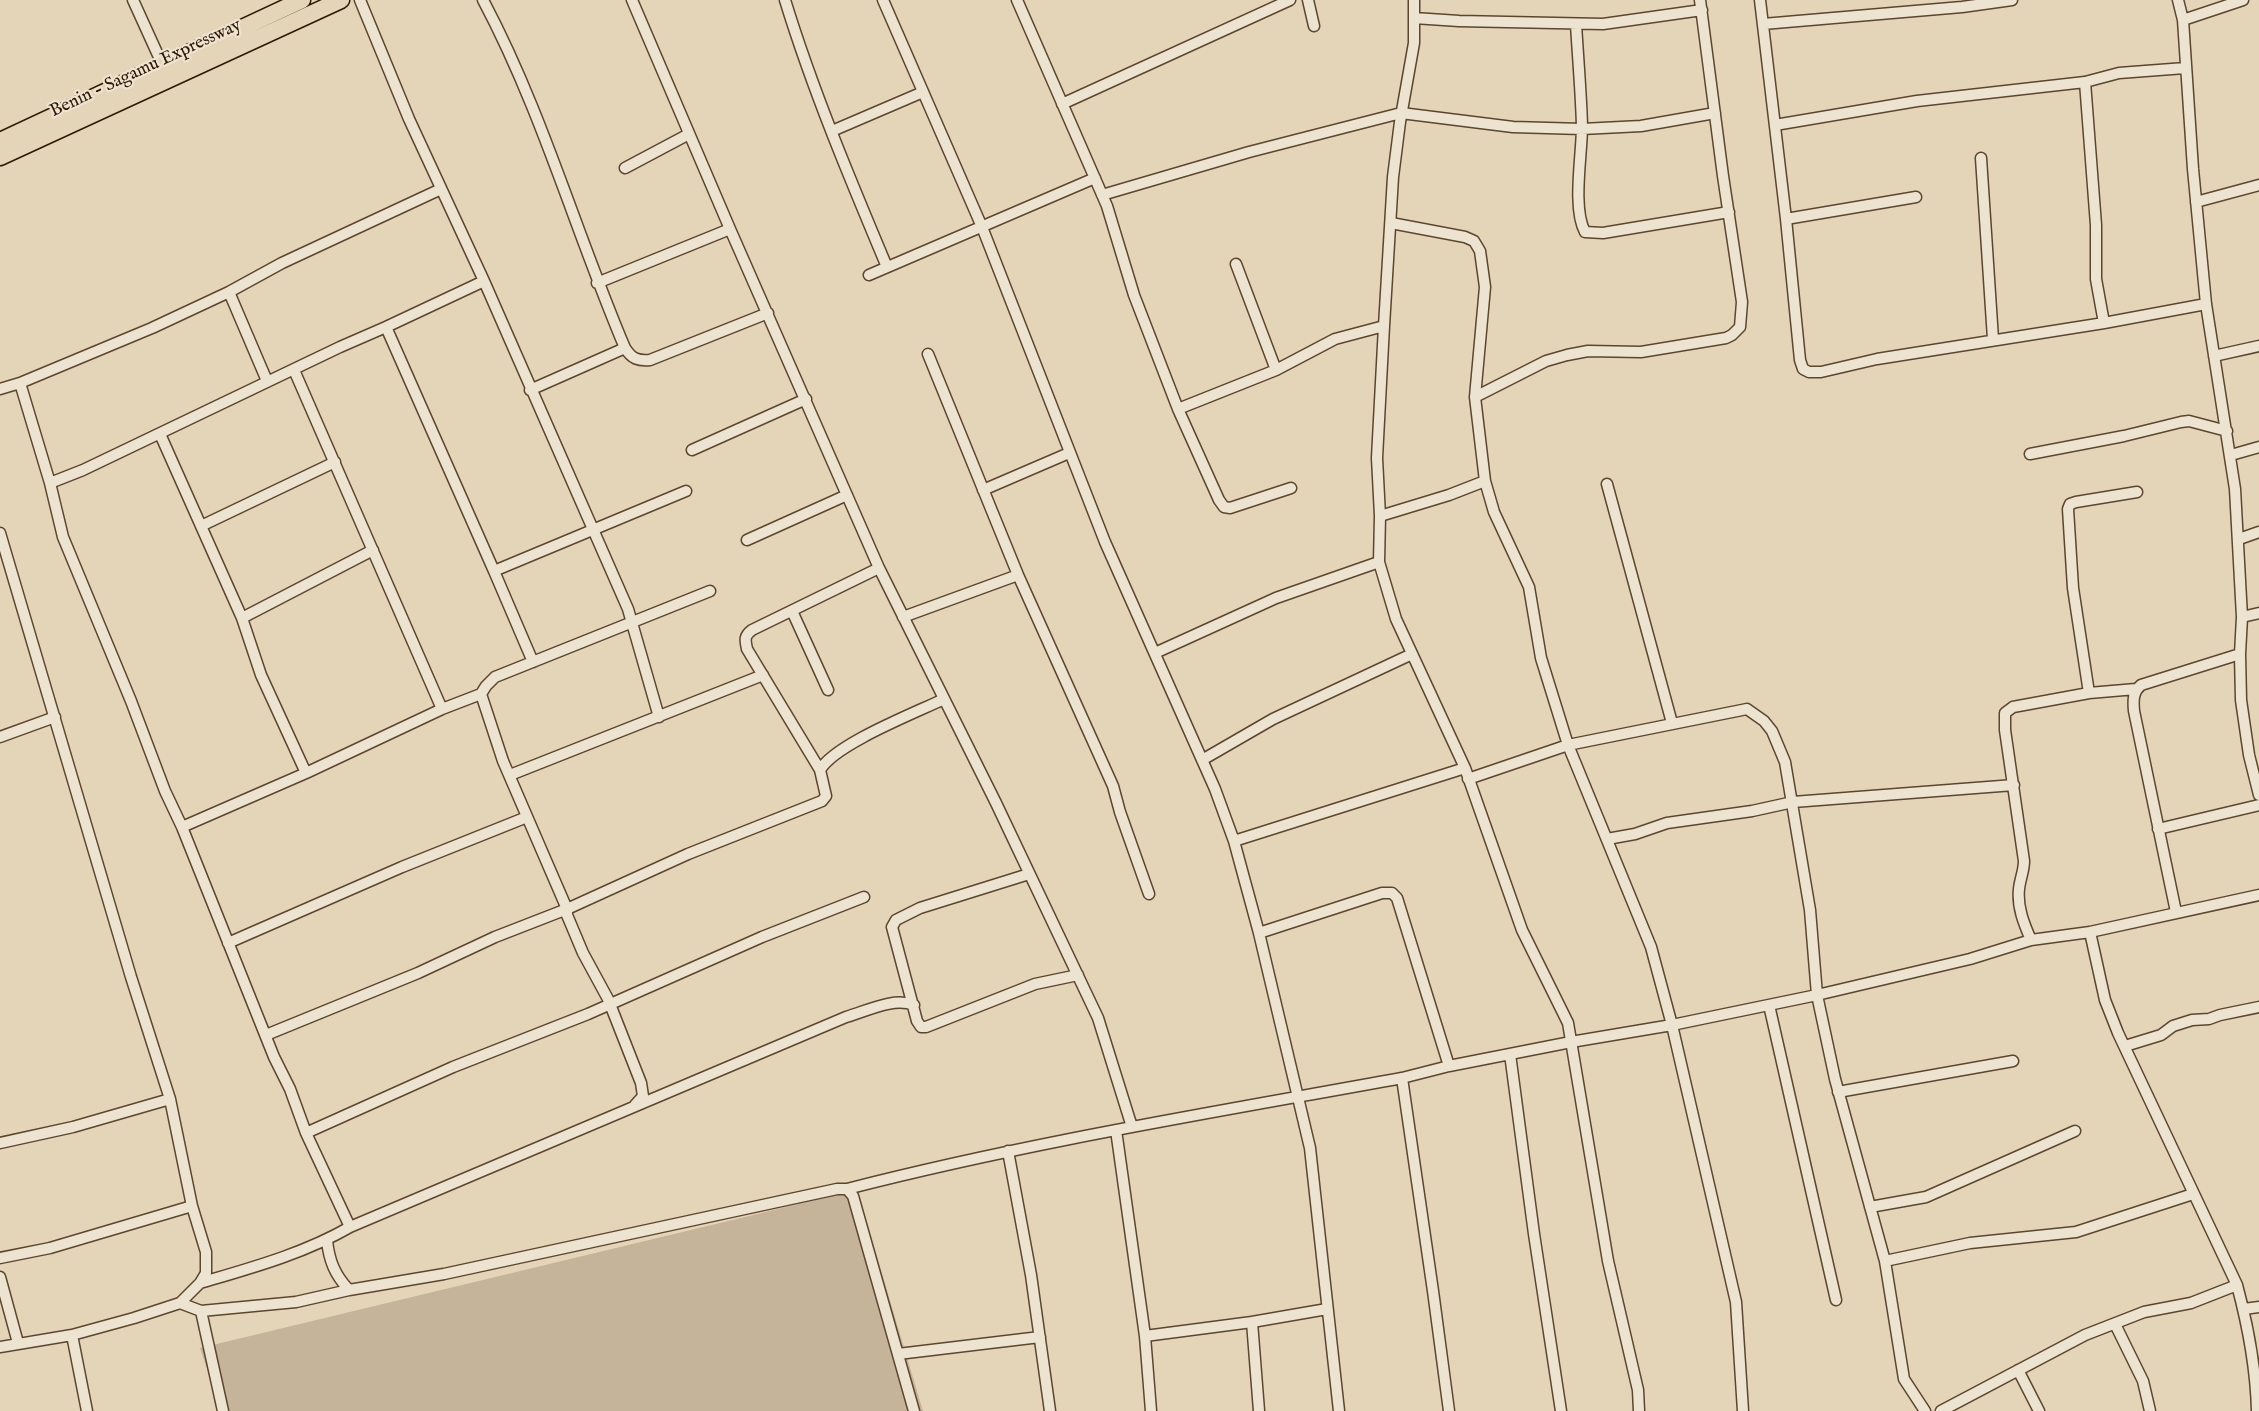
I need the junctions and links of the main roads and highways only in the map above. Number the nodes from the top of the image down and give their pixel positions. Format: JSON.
{"nodes":[{"id":1,"x":302,"y":0,"type":"edge"},
{"id":2,"x":341,"y":0,"type":"edge"},
{"id":3,"x":0,"y":141,"type":"edge"},
{"id":4,"x":0,"y":157,"type":"edge"}],
"edges":[{"from":1,"to":3,"type":"highway"},
{"from":2,"to":4,"type":"highway","name":"Benin - Sagamu Expressway"}]}
